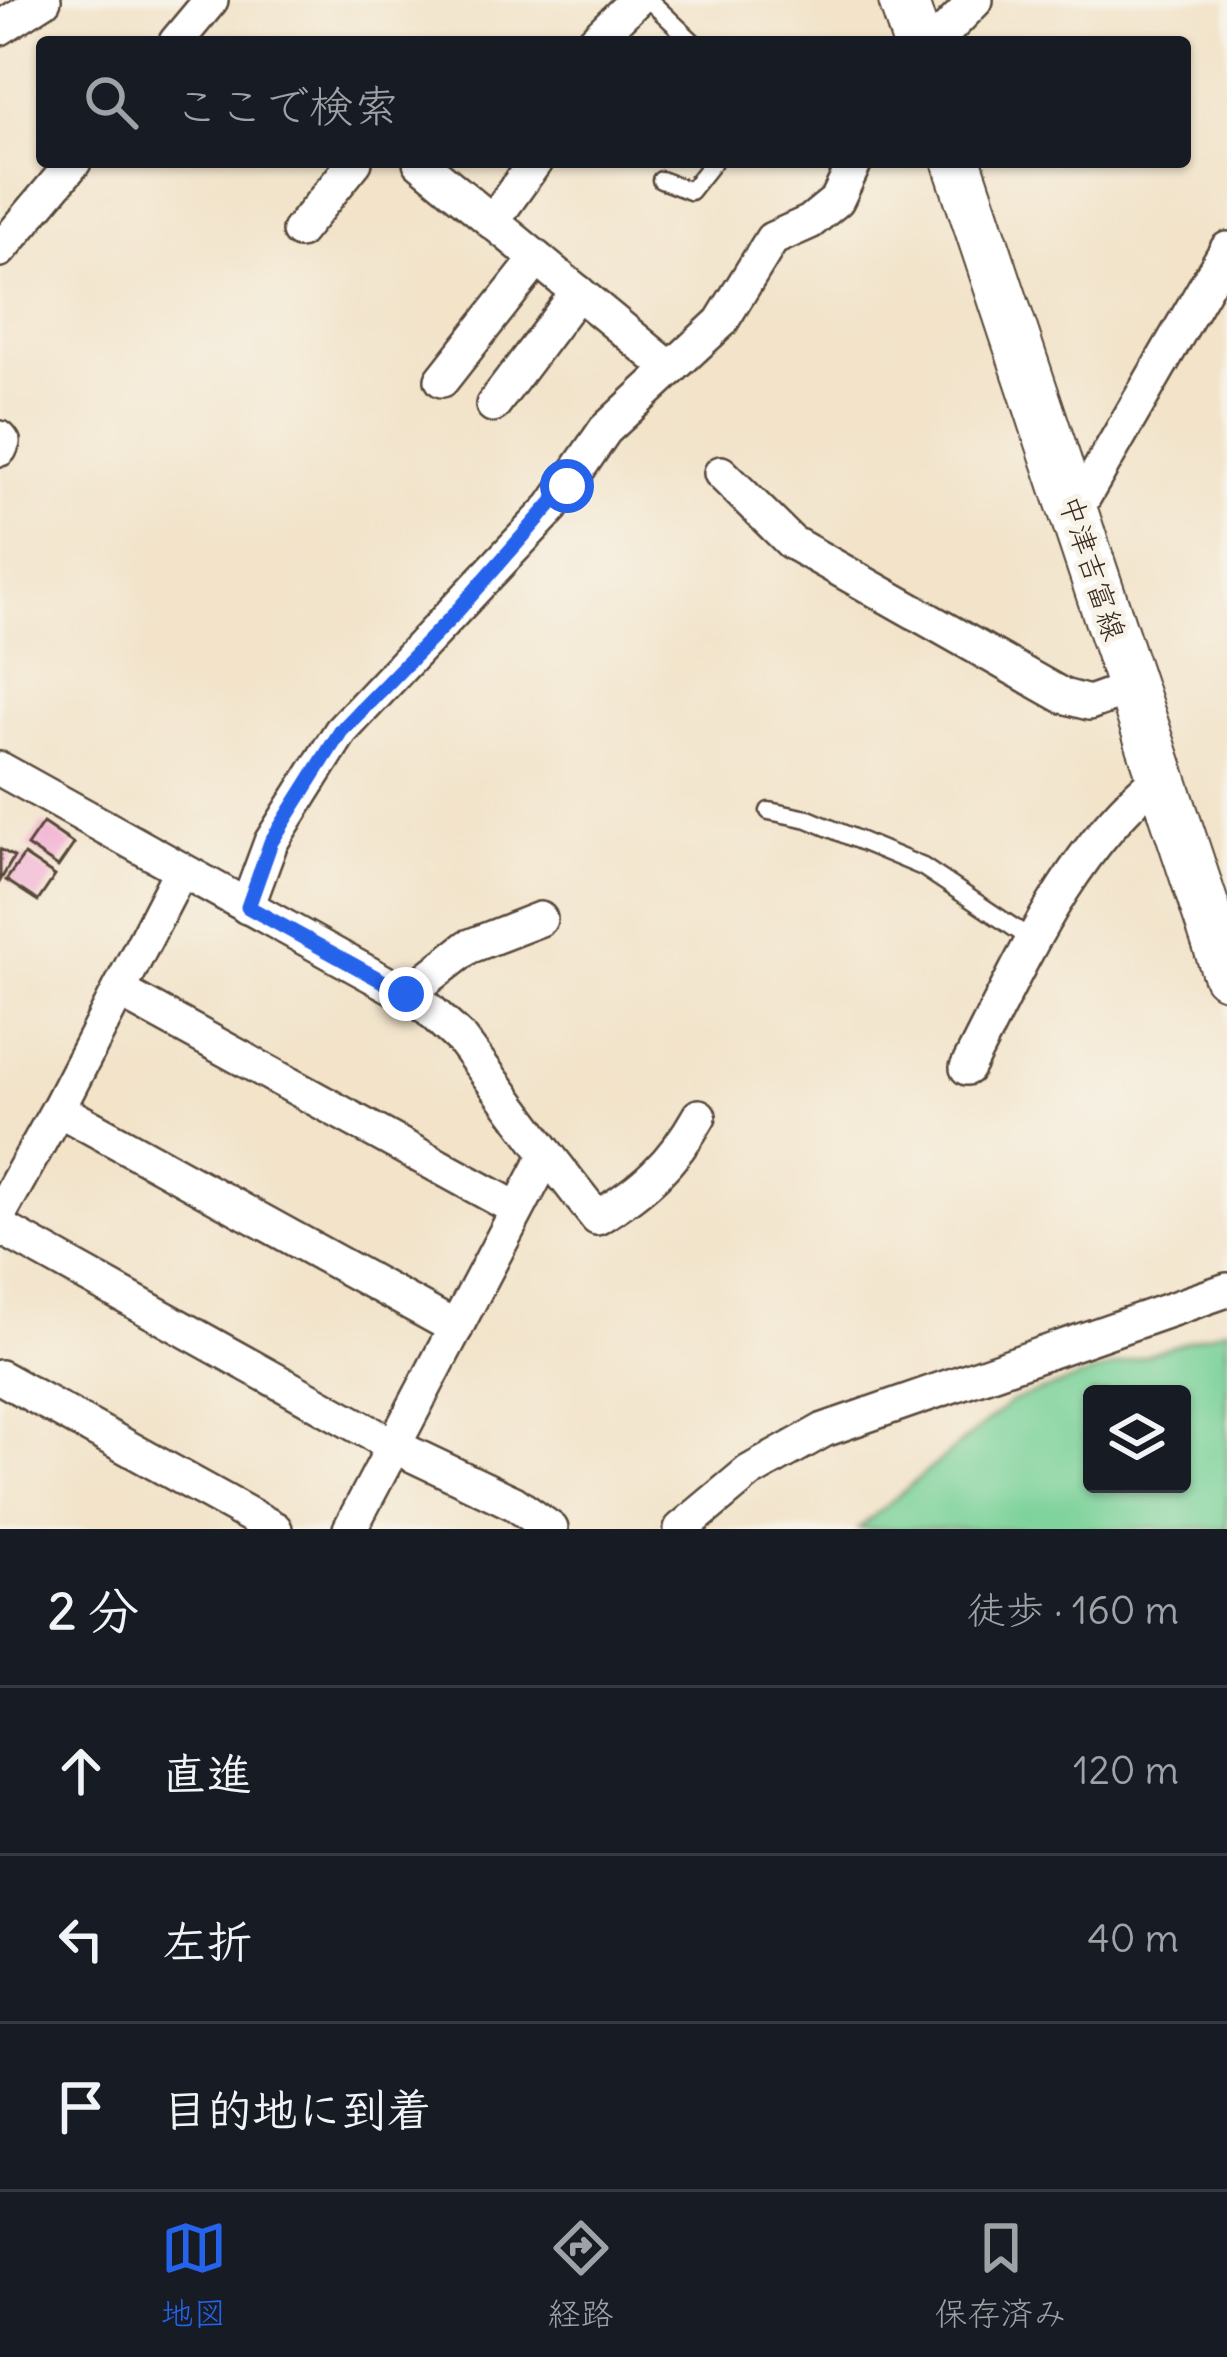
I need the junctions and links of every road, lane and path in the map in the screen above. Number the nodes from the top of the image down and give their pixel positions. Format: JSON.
{"nodes":[{"id":1,"x":44,"y":0,"type":"edge"},
{"id":2,"x":636,"y":0,"type":"edge"},
{"id":3,"x":650,"y":0,"type":"edge"},
{"id":4,"x":903,"y":0,"type":"edge"},
{"id":5,"x":976,"y":0,"type":"edge"},
{"id":6,"x":201,"y":4,"type":"edge"},
{"id":7,"x":0,"y":28,"type":"edge"},
{"id":8,"x":180,"y":36,"type":"edge"},
{"id":9,"x":598,"y":36,"type":"edge"},
{"id":10,"x":687,"y":36,"type":"edge"},
{"id":11,"x":914,"y":36,"type":"edge"},
{"id":12,"x":941,"y":36,"type":"edge"},
{"id":13,"x":69,"y":168,"type":"edge"},
{"id":14,"x":350,"y":168,"type":"edge"},
{"id":15,"x":427,"y":168,"type":"edge"},
{"id":16,"x":531,"y":168,"type":"edge"},
{"id":17,"x":708,"y":168,"type":"edge"},
{"id":18,"x":852,"y":168,"type":"edge"},
{"id":19,"x":959,"y":168,"type":"edge"},
{"id":20,"x":661,"y":180,"type":"dead end"},
{"id":21,"x":492,"y":222,"type":"junction"},
{"id":22,"x":298,"y":231,"type":"dead end"},
{"id":23,"x":2,"y":242,"type":"edge"},
{"id":24,"x":1227,"y":249,"type":"edge"},
{"id":25,"x":537,"y":259,"type":"junction"},
{"id":26,"x":578,"y":292,"type":"junction"},
{"id":27,"x":670,"y":369,"type":"junction"},
{"id":28,"x":442,"y":380,"type":"dead end"},
{"id":29,"x":493,"y":405,"type":"dead end"},
{"id":30,"x":0,"y":438,"type":"edge"},
{"id":31,"x":0,"y":449,"type":"edge"},
{"id":32,"x":721,"y":473,"type":"dead end"},
{"id":33,"x":1074,"y":514,"type":"junction"},
{"id":34,"x":1131,"y":688,"type":"junction"},
{"id":35,"x":0,"y":769,"type":"edge"},
{"id":36,"x":1161,"y":776,"type":"junction"},
{"id":37,"x":769,"y":811,"type":"dead end"},
{"id":38,"x":181,"y":870,"type":"junction"},
{"id":39,"x":248,"y":907,"type":"junction"},
{"id":40,"x":540,"y":919,"type":"dead end"},
{"id":41,"x":1034,"y":941,"type":"junction"},
{"id":42,"x":1227,"y":974,"type":"edge"},
{"id":43,"x":119,"y":992,"type":"junction"},
{"id":44,"x":406,"y":994,"type":"junction"},
{"id":45,"x":967,"y":1068,"type":"dead end"},
{"id":46,"x":58,"y":1108,"type":"junction"},
{"id":47,"x":699,"y":1116,"type":"dead end"},
{"id":48,"x":547,"y":1154,"type":"junction"},
{"id":49,"x":517,"y":1209,"type":"junction"},
{"id":50,"x":0,"y":1213,"type":"edge"},
{"id":51,"x":0,"y":1227,"type":"edge"},
{"id":52,"x":1227,"y":1290,"type":"edge"},
{"id":53,"x":456,"y":1328,"type":"junction"},
{"id":54,"x":0,"y":1376,"type":"edge"},
{"id":55,"x":394,"y":1446,"type":"junction"},
{"id":56,"x":275,"y":1529,"type":"edge"},
{"id":57,"x":350,"y":1529,"type":"edge"},
{"id":58,"x":550,"y":1529,"type":"edge"},
{"id":59,"x":681,"y":1529,"type":"edge"}],
"edges":[{"from":1,"to":7,"type":"street"},
{"from":2,"to":9,"type":"street"},
{"from":3,"to":10,"type":"lane"},
{"from":4,"to":11,"type":"main road"},
{"from":5,"to":12,"type":"street"},
{"from":6,"to":8,"type":"street"},
{"from":13,"to":23,"type":"street"},
{"from":14,"to":22,"type":"street"},
{"from":15,"to":21,"type":"street"},
{"from":16,"to":21,"type":"street"},
{"from":17,"to":20,"type":"lane"},
{"from":18,"to":27,"type":"street"},
{"from":19,"to":33,"type":"main road","name":"中津吉富線"},
{"from":21,"to":25,"type":"street"},
{"from":24,"to":33,"type":"street"},
{"from":25,"to":26,"type":"street"},
{"from":25,"to":28,"type":"street"},
{"from":26,"to":27,"type":"street"},
{"from":26,"to":29,"type":"street"},
{"from":27,"to":39,"type":"street"},
{"from":30,"to":31,"type":"street"},
{"from":32,"to":34,"type":"street"},
{"from":33,"to":34,"type":"main road","name":"中津吉富線"},
{"from":34,"to":36,"type":"main road","name":"中津吉富線"},
{"from":35,"to":38,"type":"street"},
{"from":36,"to":41,"type":"street"},
{"from":36,"to":42,"type":"main road","name":"中津吉富線"},
{"from":37,"to":41,"type":"lane"},
{"from":38,"to":39,"type":"street"},
{"from":38,"to":43,"type":"street"},
{"from":39,"to":44,"type":"street"},
{"from":40,"to":44,"type":"street"},
{"from":41,"to":45,"type":"street"},
{"from":43,"to":46,"type":"street"},
{"from":43,"to":49,"type":"street"},
{"from":44,"to":48,"type":"street"},
{"from":46,"to":50,"type":"street"},
{"from":46,"to":53,"type":"street"},
{"from":47,"to":48,"type":"street"},
{"from":48,"to":49,"type":"street"},
{"from":49,"to":53,"type":"street"},
{"from":51,"to":55,"type":"street"},
{"from":52,"to":59,"type":"street"},
{"from":53,"to":55,"type":"street"},
{"from":54,"to":56,"type":"street"},
{"from":55,"to":57,"type":"street"},
{"from":55,"to":58,"type":"street"}]}
